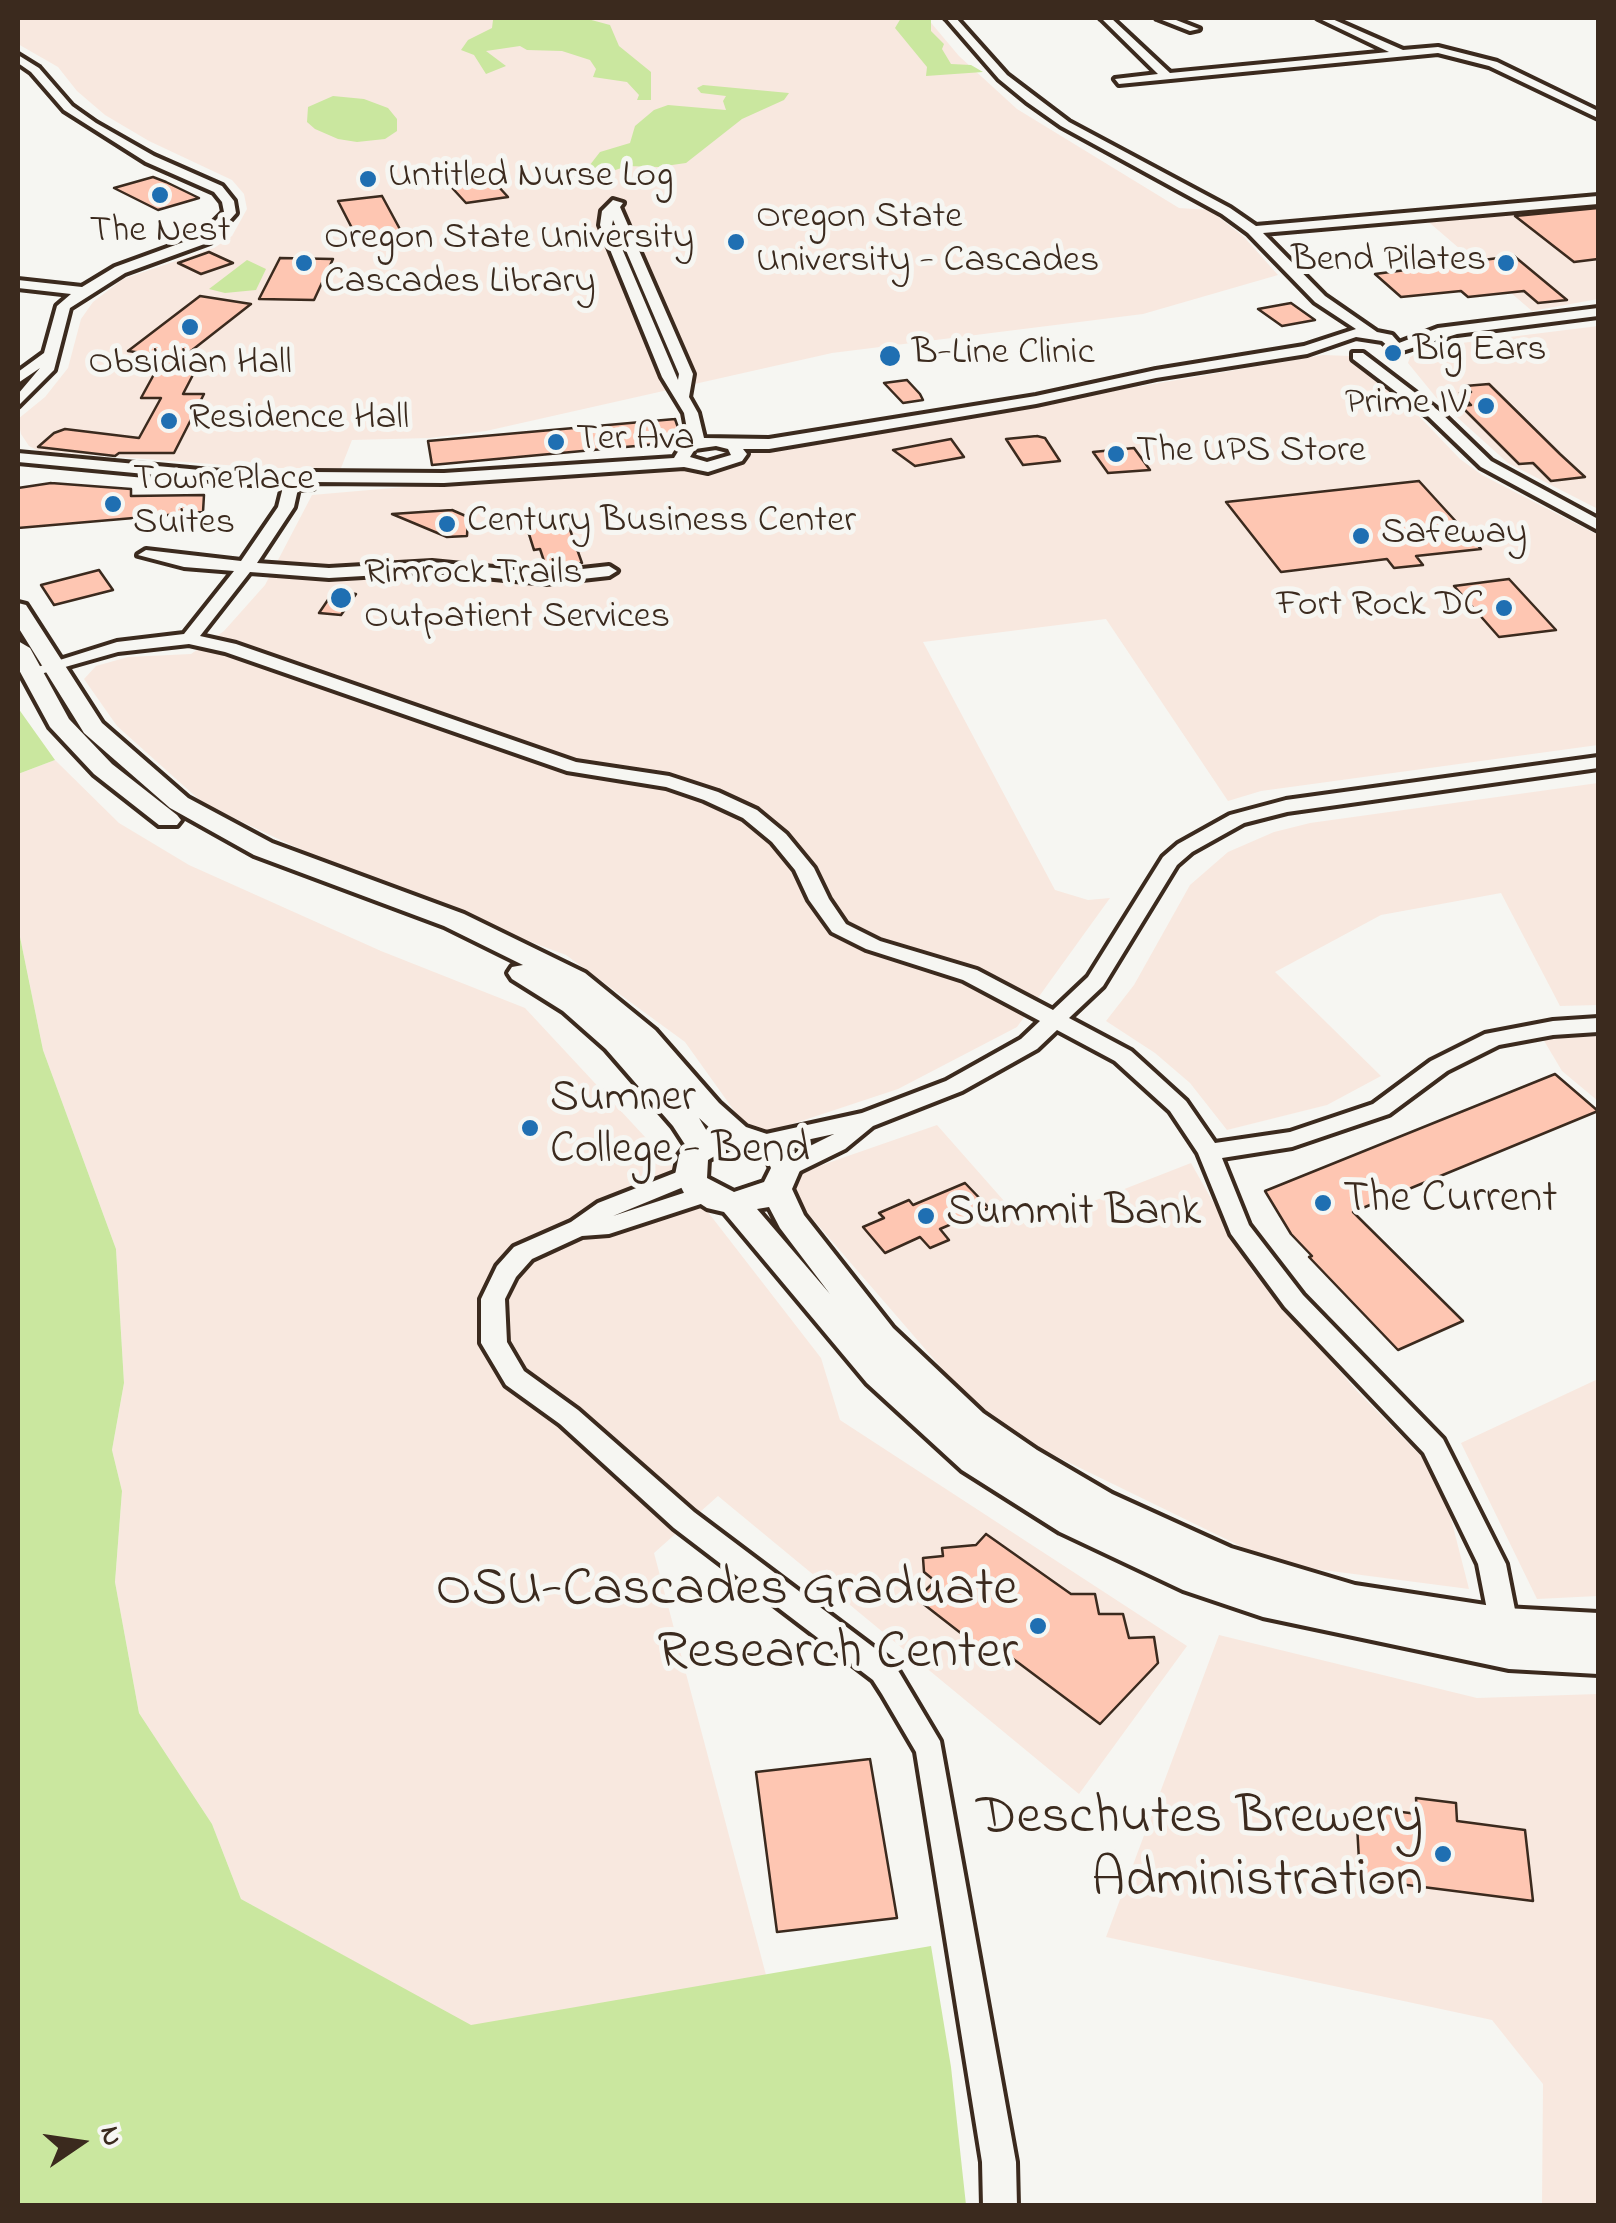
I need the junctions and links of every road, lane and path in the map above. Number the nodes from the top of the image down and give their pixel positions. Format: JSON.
{"nodes":[{"id":1,"x":951,"y":18,"type":"edge"},
{"id":2,"x":1106,"y":18,"type":"edge"},
{"id":3,"x":1162,"y":18,"type":"edge"},
{"id":4,"x":1323,"y":18,"type":"edge"},
{"id":5,"x":1194,"y":29,"type":"dead end"},
{"id":6,"x":1401,"y":53,"type":"junction"},
{"id":7,"x":18,"y":58,"type":"edge"},
{"id":8,"x":1168,"y":77,"type":"junction"},
{"id":9,"x":1119,"y":81,"type":"dead end"},
{"id":10,"x":1595,"y":110,"type":"edge"},
{"id":11,"x":1598,"y":200,"type":"edge"},
{"id":12,"x":616,"y":205,"type":"dead end"},
{"id":13,"x":1252,"y":230,"type":"junction"},
{"id":14,"x":18,"y":284,"type":"edge"},
{"id":15,"x":83,"y":291,"type":"junction"},
{"id":16,"x":1320,"y":299,"type":"junction"},
{"id":17,"x":1598,"y":312,"type":"edge"},
{"id":18,"x":1452,"y":331,"type":"junction"},
{"id":19,"x":1375,"y":334,"type":"junction"},
{"id":20,"x":1338,"y":339,"type":"junction"},
{"id":21,"x":1395,"y":351,"type":"junction"},
{"id":22,"x":1354,"y":355,"type":"junction"},
{"id":23,"x":47,"y":356,"type":"junction"},
{"id":24,"x":1231,"y":362,"type":"junction"},
{"id":25,"x":18,"y":379,"type":"edge"},
{"id":26,"x":1182,"y":380,"type":"junction"},
{"id":27,"x":1036,"y":400,"type":"junction"},
{"id":28,"x":18,"y":402,"type":"edge"},
{"id":29,"x":691,"y":413,"type":"junction"},
{"id":30,"x":1434,"y":414,"type":"junction"},
{"id":31,"x":697,"y":442,"type":"junction"},
{"id":32,"x":728,"y":447,"type":"junction"},
{"id":33,"x":18,"y":457,"type":"edge"},
{"id":34,"x":683,"y":457,"type":"junction"},
{"id":35,"x":18,"y":468,"type":"edge"},
{"id":36,"x":226,"y":478,"type":"junction"},
{"id":37,"x":292,"y":481,"type":"junction"},
{"id":38,"x":1598,"y":525,"type":"edge"},
{"id":39,"x":146,"y":554,"type":"dead end"},
{"id":40,"x":248,"y":567,"type":"junction"},
{"id":41,"x":608,"y":571,"type":"dead end"},
{"id":42,"x":18,"y":610,"type":"edge"},
{"id":43,"x":189,"y":639,"type":"junction"},
{"id":44,"x":35,"y":662,"type":"edge"},
{"id":45,"x":1598,"y":762,"type":"edge"},
{"id":46,"x":1058,"y":1020,"type":"junction"},
{"id":47,"x":1598,"y":1024,"type":"edge"},
{"id":48,"x":867,"y":1120,"type":"junction"},
{"id":49,"x":752,"y":1138,"type":"junction"},
{"id":50,"x":1210,"y":1152,"type":"junction"},
{"id":51,"x":781,"y":1179,"type":"junction"},
{"id":52,"x":708,"y":1180,"type":"junction"},
{"id":53,"x":1598,"y":1629,"type":"edge"},
{"id":54,"x":1507,"y":1639,"type":"junction"},
{"id":55,"x":1598,"y":1658,"type":"edge"},
{"id":56,"x":1000,"y":2206,"type":"edge"}],
"edges":[{"from":1,"to":13,"type":"street"},
{"from":2,"to":8,"type":"street"},
{"from":3,"to":5,"type":"street"},
{"from":4,"to":6,"type":"street"},
{"from":6,"to":8,"type":"street"},
{"from":6,"to":10,"type":"street"},
{"from":7,"to":15,"type":"street"},
{"from":8,"to":9,"type":"street"},
{"from":11,"to":13,"type":"street"},
{"from":12,"to":29,"type":"street"},
{"from":13,"to":16,"type":"street"},
{"from":14,"to":15,"type":"street"},
{"from":15,"to":23,"type":"street"},
{"from":16,"to":19,"type":"street"},
{"from":16,"to":20,"type":"street"},
{"from":17,"to":18,"type":"street"},
{"from":18,"to":19,"type":"street"},
{"from":18,"to":21,"type":"street"},
{"from":19,"to":20,"type":"street"},
{"from":19,"to":21,"type":"street"},
{"from":20,"to":22,"type":"street"},
{"from":20,"to":24,"type":"street"},
{"from":21,"to":22,"type":"street"},
{"from":21,"to":30,"type":"street"},
{"from":22,"to":26,"type":"street"},
{"from":22,"to":30,"type":"street"},
{"from":23,"to":25,"type":"street"},
{"from":23,"to":28,"type":"street"},
{"from":24,"to":26,"type":"street"},
{"from":24,"to":27,"type":"street"},
{"from":26,"to":27,"type":"street"},
{"from":27,"to":32,"type":"street"},
{"from":29,"to":31,"type":"street"},
{"from":29,"to":32,"type":"street"},
{"from":30,"to":38,"type":"street"},
{"from":31,"to":32,"type":"street"},
{"from":31,"to":34,"type":"street"},
{"from":32,"to":34,"type":"street"},
{"from":33,"to":36,"type":"street"},
{"from":34,"to":37,"type":"street"},
{"from":35,"to":36,"type":"street"},
{"from":36,"to":37,"type":"street"},
{"from":37,"to":40,"type":"street"},
{"from":39,"to":40,"type":"street"},
{"from":40,"to":41,"type":"street"},
{"from":40,"to":43,"type":"street"},
{"from":42,"to":44,"type":"main road"},
{"from":43,"to":44,"type":"street"},
{"from":43,"to":46,"type":"street"},
{"from":44,"to":49,"type":"main road"},
{"from":44,"to":52,"type":"main road"},
{"from":45,"to":46,"type":"street"},
{"from":46,"to":48,"type":"street"},
{"from":46,"to":50,"type":"street"},
{"from":47,"to":50,"type":"street"},
{"from":48,"to":49,"type":"street"},
{"from":48,"to":51,"type":"street"},
{"from":49,"to":51,"type":"main road"},
{"from":49,"to":52,"type":"main road"},
{"from":50,"to":54,"type":"street"},
{"from":51,"to":52,"type":"main road"},
{"from":51,"to":54,"type":"main road"},
{"from":52,"to":54,"type":"main road"},
{"from":52,"to":56,"type":"street"},
{"from":53,"to":54,"type":"main road"},
{"from":54,"to":55,"type":"main road"}]}
